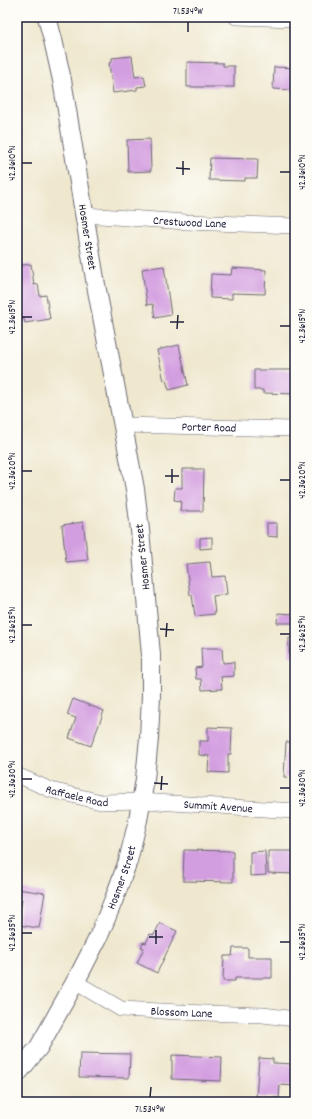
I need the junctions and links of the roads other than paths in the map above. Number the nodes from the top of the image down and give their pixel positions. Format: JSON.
{"nodes":[{"id":1,"x":47,"y":17,"type":"edge"},
{"id":2,"x":236,"y":17,"type":"edge"},
{"id":3,"x":286,"y":18,"type":"edge"},
{"id":4,"x":84,"y":215,"type":"junction"},
{"id":5,"x":295,"y":226,"type":"edge"},
{"id":6,"x":122,"y":425,"type":"junction"},
{"id":7,"x":295,"y":429,"type":"edge"},
{"id":8,"x":17,"y":775,"type":"edge"},
{"id":9,"x":141,"y":801,"type":"junction"},
{"id":10,"x":295,"y":811,"type":"edge"},
{"id":11,"x":75,"y":982,"type":"junction"},
{"id":12,"x":295,"y":1019,"type":"edge"},
{"id":13,"x":17,"y":1074,"type":"edge"}],
"edges":[{"from":1,"to":4,"type":"street","name":"Hosmer Street"},
{"from":2,"to":3,"type":"street"},
{"from":4,"to":5,"type":"street","name":"Crestwood Lane"},
{"from":4,"to":6,"type":"street","name":"Hosmer Street"},
{"from":6,"to":7,"type":"street","name":"Porter Road"},
{"from":6,"to":9,"type":"street","name":"Hosmer Street"},
{"from":8,"to":9,"type":"street","name":"Raffaele Road"},
{"from":9,"to":10,"type":"street","name":"Summit Avenue"},
{"from":9,"to":11,"type":"street","name":"Hosmer Street"},
{"from":11,"to":12,"type":"street","name":"Blossom Lane"},
{"from":11,"to":13,"type":"street","name":"Hosmer Street"}]}
